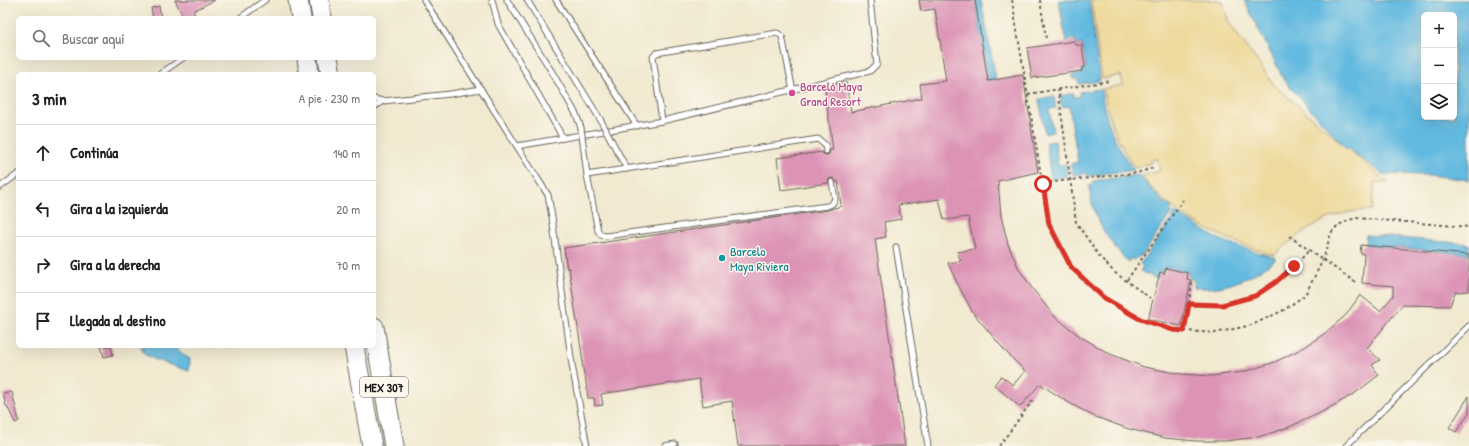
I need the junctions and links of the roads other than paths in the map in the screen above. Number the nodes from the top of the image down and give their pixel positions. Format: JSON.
{"nodes":[{"id":1,"x":265,"y":0,"type":"edge"},
{"id":2,"x":298,"y":0,"type":"edge"},
{"id":3,"x":319,"y":0,"type":"edge"},
{"id":4,"x":424,"y":0,"type":"edge"},
{"id":5,"x":492,"y":0,"type":"edge"},
{"id":6,"x":507,"y":0,"type":"edge"},
{"id":7,"x":527,"y":0,"type":"edge"},
{"id":8,"x":556,"y":0,"type":"edge"},
{"id":9,"x":870,"y":0,"type":"edge"},
{"id":10,"x":243,"y":16,"type":"edge"},
{"id":11,"x":300,"y":16,"type":"edge"},
{"id":12,"x":322,"y":16,"type":"edge"},
{"id":13,"x":180,"y":60,"type":"edge"},
{"id":14,"x":307,"y":60,"type":"edge"},
{"id":15,"x":328,"y":60,"type":"edge"},
{"id":16,"x":163,"y":72,"type":"edge"},
{"id":17,"x":309,"y":72,"type":"edge"},
{"id":18,"x":331,"y":72,"type":"edge"},
{"id":19,"x":481,"y":89,"type":"junction"},
{"id":20,"x":793,"y":91,"type":"junction"},
{"id":21,"x":376,"y":99,"type":"edge"},
{"id":22,"x":383,"y":101,"type":"junction"},
{"id":23,"x":376,"y":106,"type":"edge"},
{"id":24,"x":662,"y":121,"type":"junction"},
{"id":25,"x":636,"y":126,"type":"junction"},
{"id":26,"x":563,"y":138,"type":"junction"},
{"id":27,"x":516,"y":146,"type":"junction"},
{"id":28,"x":826,"y":151,"type":"dead end"},
{"id":29,"x":627,"y":169,"type":"junction"},
{"id":30,"x":16,"y":175,"type":"edge"},
{"id":31,"x":588,"y":175,"type":"junction"},
{"id":32,"x":832,"y":182,"type":"dead end"},
{"id":33,"x":0,"y":187,"type":"edge"},
{"id":34,"x":896,"y":247,"type":"dead end"},
{"id":35,"x":1469,"y":326,"type":"edge"},
{"id":36,"x":376,"y":339,"type":"edge"},
{"id":37,"x":354,"y":348,"type":"edge"},
{"id":38,"x":675,"y":444,"type":"dead end"},
{"id":39,"x":372,"y":446,"type":"edge"},
{"id":40,"x":394,"y":446,"type":"edge"},
{"id":41,"x":587,"y":446,"type":"edge"},
{"id":42,"x":665,"y":446,"type":"edge"},
{"id":43,"x":928,"y":446,"type":"edge"},
{"id":44,"x":1346,"y":446,"type":"edge"}],
"edges":[{"from":1,"to":10,"type":"lane"},
{"from":2,"to":11,"type":"highway"},
{"from":3,"to":12,"type":"highway"},
{"from":4,"to":19,"type":"lane"},
{"from":5,"to":26,"type":"lane"},
{"from":6,"to":31,"type":"lane","bridge":true},
{"from":7,"to":29,"type":"lane","bridge":true},
{"from":8,"to":25,"type":"lane"},
{"from":9,"to":20,"type":"lane"},
{"from":13,"to":16,"type":"lane"},
{"from":14,"to":17,"type":"highway"},
{"from":15,"to":18,"type":"highway"},
{"from":19,"to":22,"type":"lane"},
{"from":19,"to":27,"type":"lane"},
{"from":20,"to":24,"type":"lane"},
{"from":20,"to":24,"type":"lane"},
{"from":21,"to":22,"type":"lane"},
{"from":22,"to":23,"type":"lane"},
{"from":24,"to":25,"type":"lane"},
{"from":25,"to":26,"type":"lane"},
{"from":26,"to":27,"type":"lane"},
{"from":27,"to":41,"type":"lane"},
{"from":28,"to":29,"type":"lane"},
{"from":29,"to":31,"type":"lane"},
{"from":30,"to":33,"type":"lane"},
{"from":31,"to":32,"type":"lane"},
{"from":34,"to":43,"type":"lane"},
{"from":35,"to":44,"type":"lane"},
{"from":36,"to":40,"type":"highway","number":"MEX 307"},
{"from":37,"to":39,"type":"highway","number":"MEX 307"},
{"from":38,"to":42,"type":"lane"}]}
